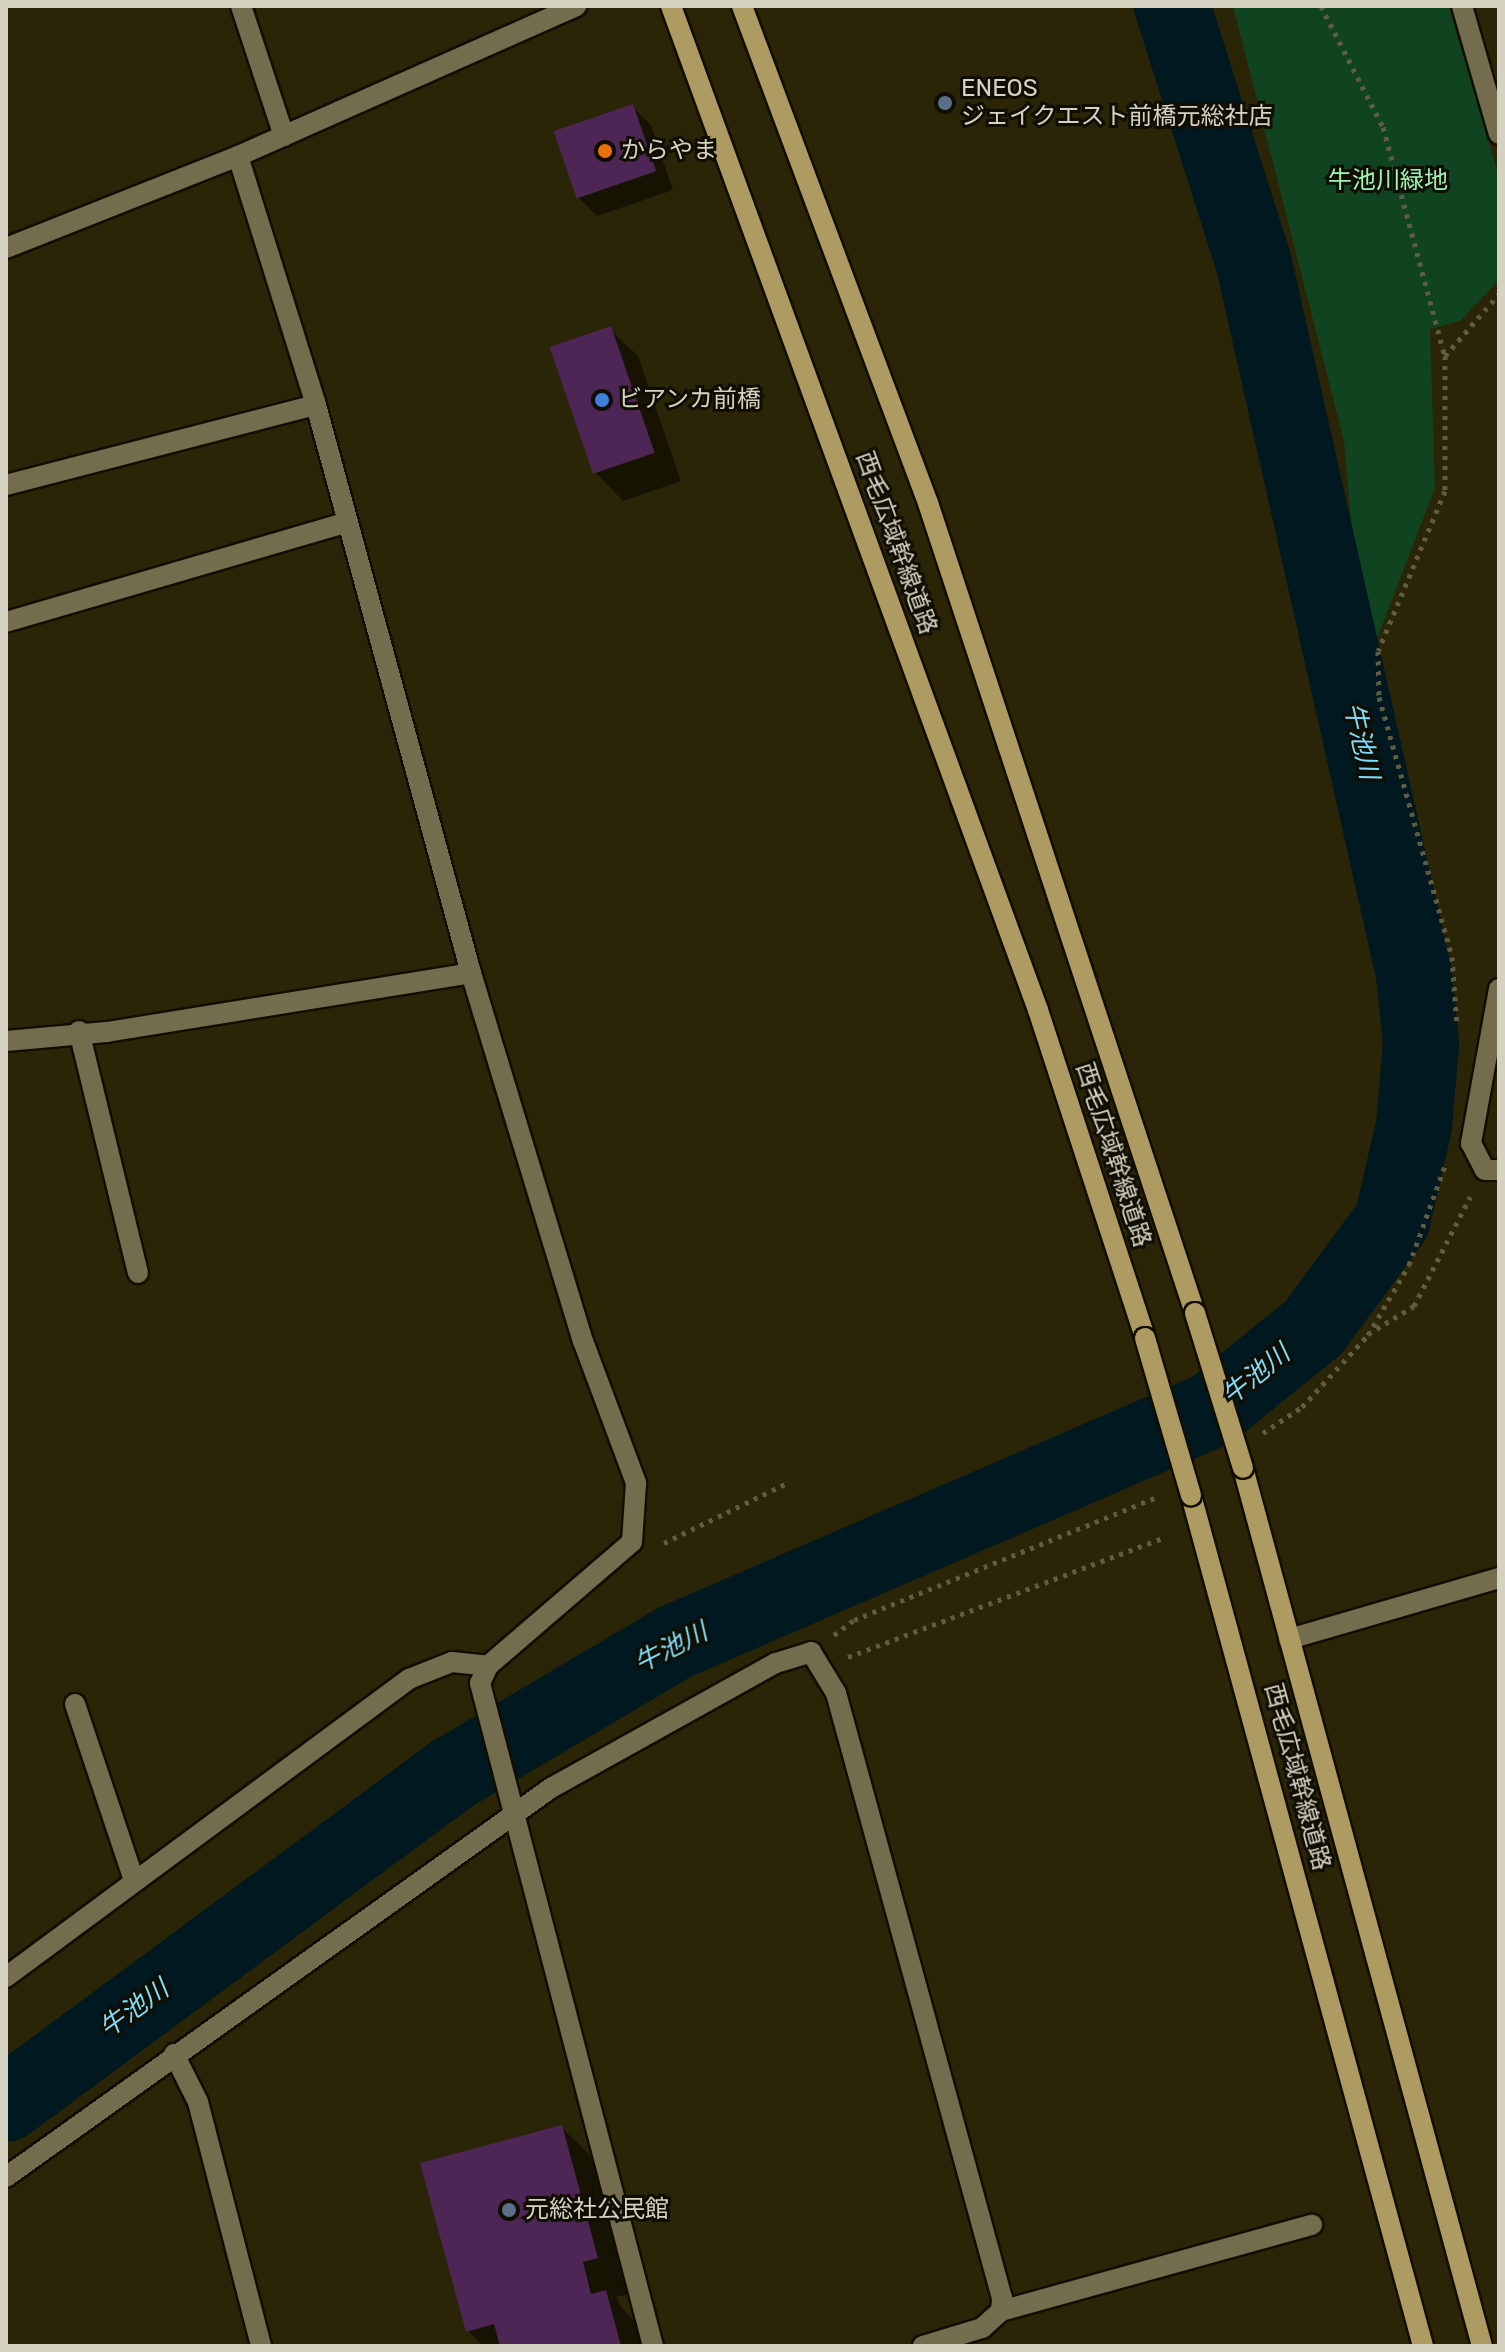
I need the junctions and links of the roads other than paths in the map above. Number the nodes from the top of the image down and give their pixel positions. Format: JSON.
{"nodes":[{"id":1,"x":241,"y":6,"type":"edge"},
{"id":2,"x":576,"y":6,"type":"edge"},
{"id":3,"x":671,"y":6,"type":"edge"},
{"id":4,"x":742,"y":6,"type":"edge"},
{"id":5,"x":1462,"y":6,"type":"edge"},
{"id":6,"x":1499,"y":134,"type":"edge"},
{"id":7,"x":284,"y":136,"type":"junction"},
{"id":8,"x":238,"y":156,"type":"junction"},
{"id":9,"x":6,"y":248,"type":"edge"},
{"id":10,"x":316,"y":405,"type":"junction"},
{"id":11,"x":6,"y":485,"type":"edge"},
{"id":12,"x":347,"y":522,"type":"junction"},
{"id":13,"x":6,"y":622,"type":"edge"},
{"id":14,"x":471,"y":973,"type":"junction"},
{"id":15,"x":1499,"y":989,"type":"edge"},
{"id":16,"x":79,"y":1031,"type":"junction"},
{"id":17,"x":6,"y":1041,"type":"edge"},
{"id":18,"x":1499,"y":1170,"type":"edge"},
{"id":19,"x":138,"y":1273,"type":"dead end"},
{"id":20,"x":1499,"y":1578,"type":"edge"},
{"id":21,"x":1289,"y":1639,"type":"junction"},
{"id":22,"x":488,"y":1666,"type":"junction"},
{"id":23,"x":75,"y":1704,"type":"dead end"},
{"id":24,"x":510,"y":1818,"type":"junction"},
{"id":25,"x":134,"y":1880,"type":"junction"},
{"id":26,"x":6,"y":1977,"type":"edge"},
{"id":27,"x":174,"y":2054,"type":"junction"},
{"id":28,"x":6,"y":2177,"type":"edge"},
{"id":29,"x":1312,"y":2225,"type":"dead end"},
{"id":30,"x":1001,"y":2311,"type":"junction"},
{"id":31,"x":261,"y":2346,"type":"edge"},
{"id":32,"x":653,"y":2346,"type":"edge"},
{"id":33,"x":923,"y":2346,"type":"edge"},
{"id":34,"x":1423,"y":2346,"type":"edge"},
{"id":35,"x":1482,"y":2346,"type":"edge"}],
"edges":[{"from":1,"to":7,"type":"street"},
{"from":2,"to":7,"type":"street"},
{"from":3,"to":34,"type":"main road","name":"西毛広域幹線道路","bridge":true},
{"from":4,"to":21,"type":"main road","name":"西毛広域幹線道路","bridge":true},
{"from":5,"to":6,"type":"street"},
{"from":7,"to":8,"type":"street"},
{"from":8,"to":9,"type":"street"},
{"from":8,"to":10,"type":"street"},
{"from":10,"to":11,"type":"street"},
{"from":10,"to":12,"type":"street"},
{"from":12,"to":13,"type":"street"},
{"from":12,"to":14,"type":"street"},
{"from":14,"to":16,"type":"street"},
{"from":14,"to":22,"type":"street"},
{"from":15,"to":18,"type":"street"},
{"from":16,"to":17,"type":"street"},
{"from":16,"to":19,"type":"street"},
{"from":20,"to":21,"type":"street"},
{"from":21,"to":35,"type":"main road","name":"西毛広域幹線道路"},
{"from":22,"to":24,"type":"street"},
{"from":22,"to":25,"type":"street"},
{"from":23,"to":25,"type":"street"},
{"from":24,"to":27,"type":"street"},
{"from":24,"to":30,"type":"street"},
{"from":24,"to":32,"type":"street"},
{"from":25,"to":26,"type":"street"},
{"from":27,"to":28,"type":"street"},
{"from":27,"to":31,"type":"street"},
{"from":29,"to":30,"type":"street"},
{"from":30,"to":33,"type":"street"}]}
